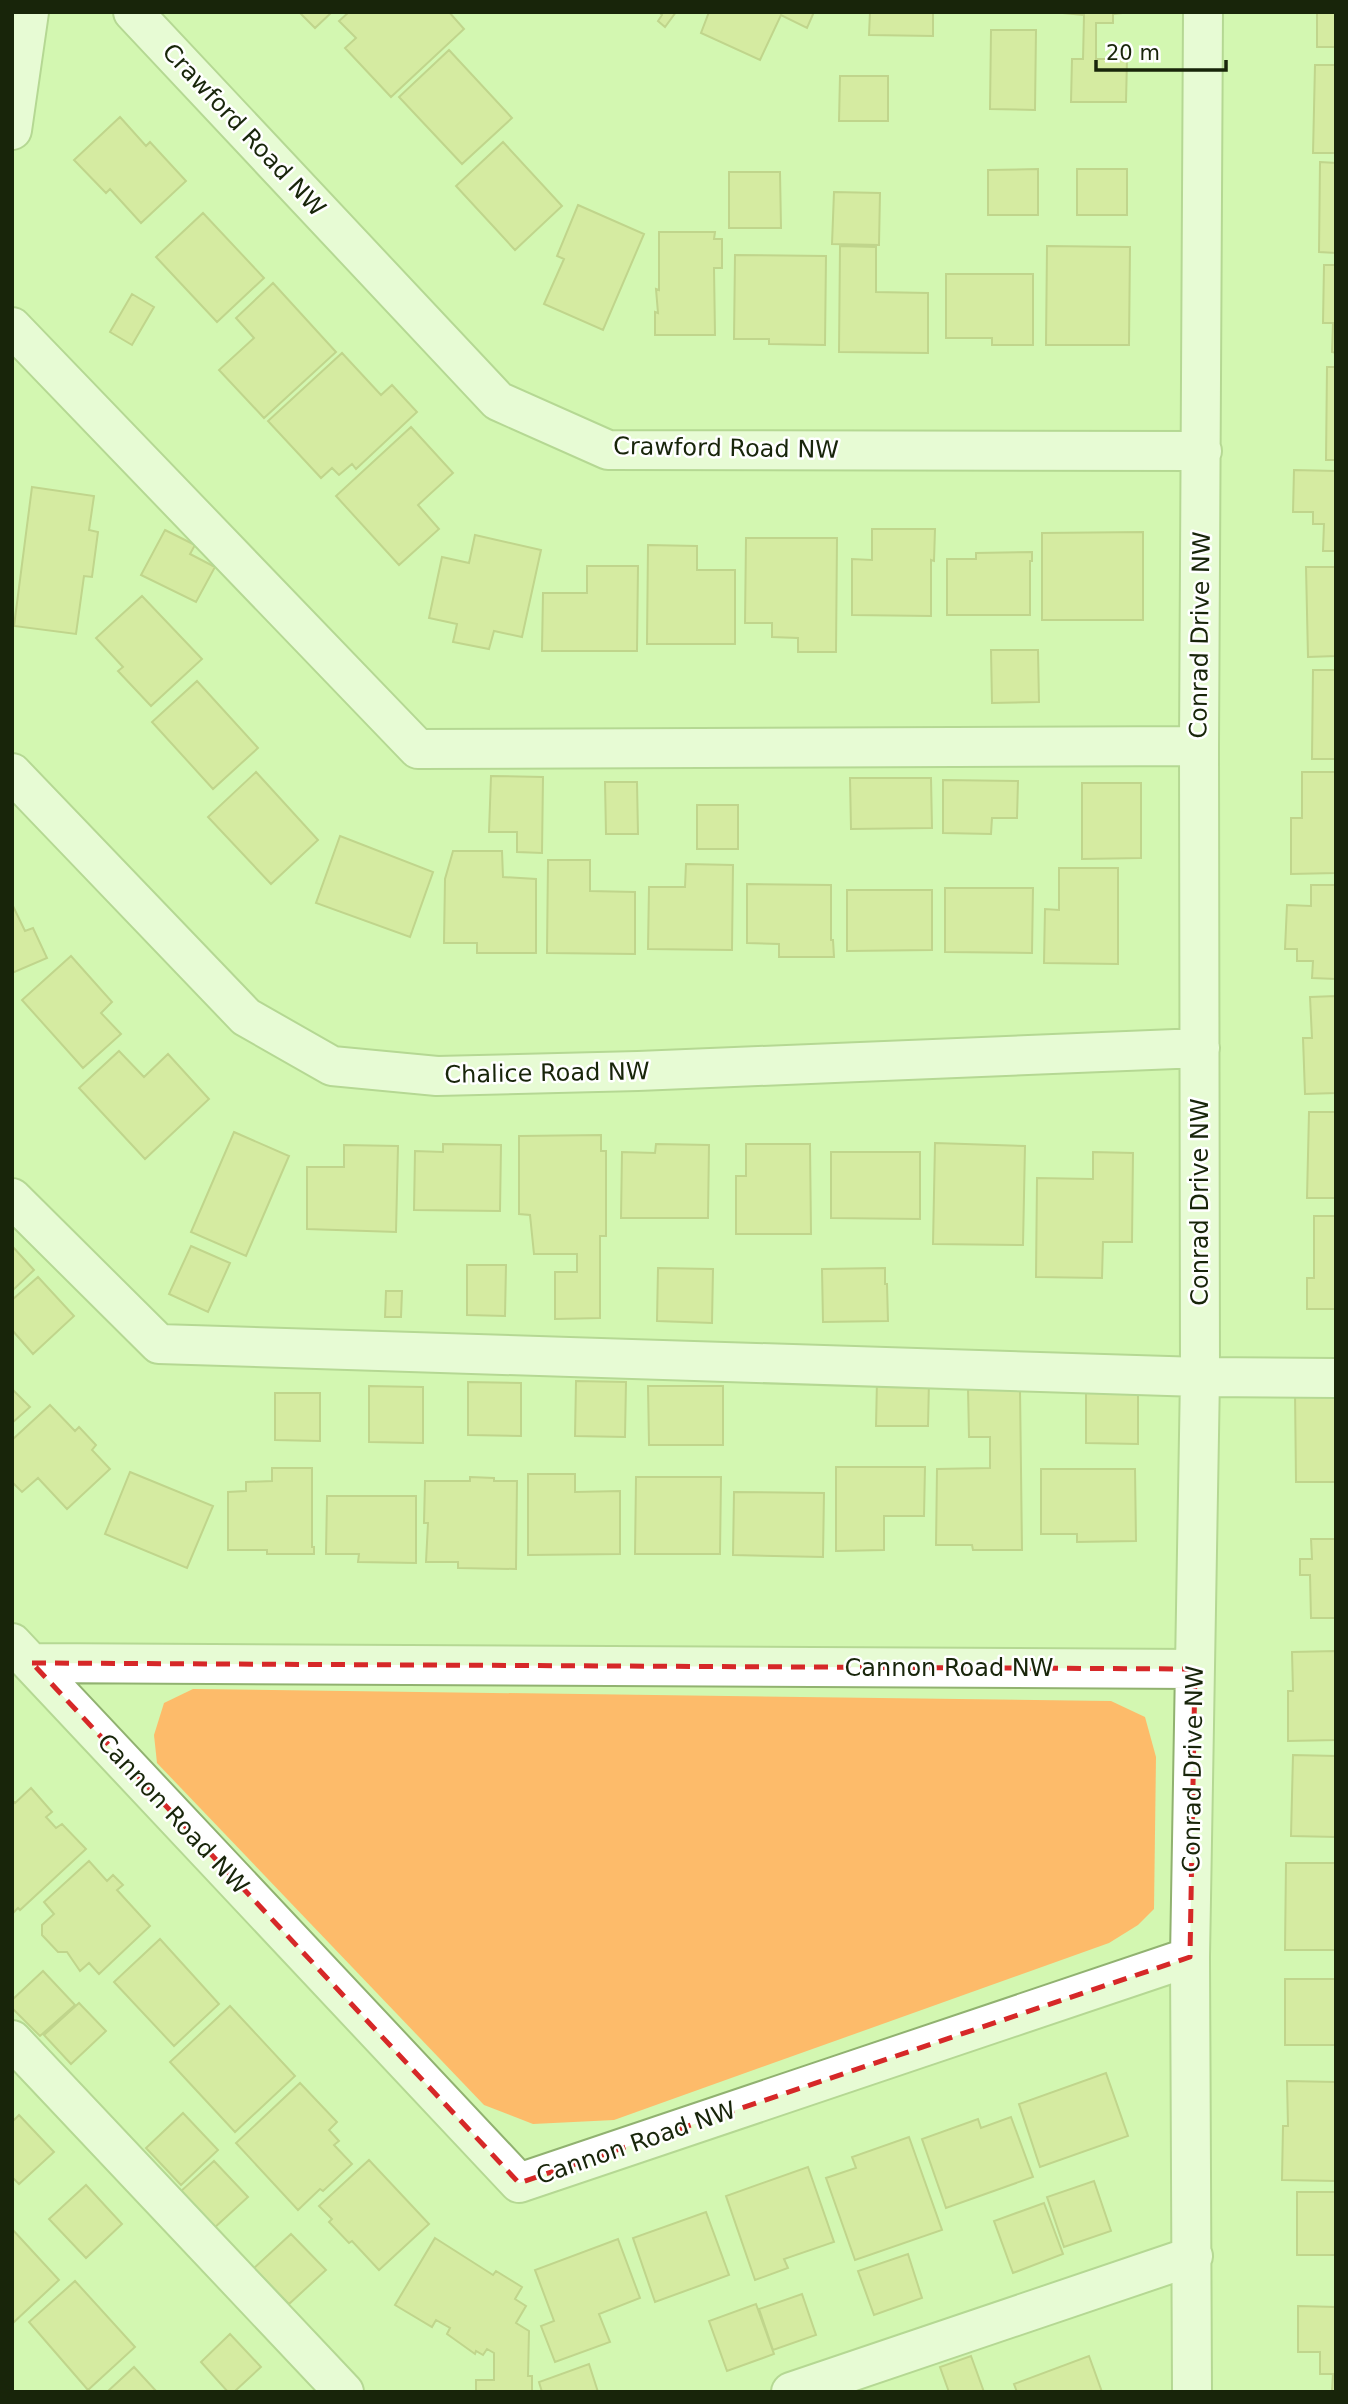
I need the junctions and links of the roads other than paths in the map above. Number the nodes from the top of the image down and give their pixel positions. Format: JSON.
{"nodes":[{"id":1,"x":29,"y":12,"type":"edge"},
{"id":2,"x":133,"y":12,"type":"edge"},
{"id":3,"x":1203,"y":12,"type":"edge"},
{"id":4,"x":12,"y":130,"type":"edge"},
{"id":5,"x":12,"y":327,"type":"edge"},
{"id":6,"x":1202,"y":451,"type":"junction"},
{"id":7,"x":1199,"y":746,"type":"junction"},
{"id":8,"x":12,"y":773,"type":"edge"},
{"id":9,"x":1200,"y":1048,"type":"junction"},
{"id":10,"x":12,"y":1198,"type":"edge"},
{"id":11,"x":1200,"y":1377,"type":"junction"},
{"id":12,"x":1336,"y":1378,"type":"edge"},
{"id":13,"x":22,"y":1653,"type":"edge"},
{"id":14,"x":1195,"y":1670,"type":"junction"},
{"id":15,"x":1190,"y":1956,"type":"junction"},
{"id":16,"x":12,"y":2040,"type":"edge"},
{"id":17,"x":1193,"y":2256,"type":"junction"},
{"id":18,"x":344,"y":2392,"type":"edge"},
{"id":19,"x":791,"y":2392,"type":"edge"},
{"id":20,"x":1192,"y":2392,"type":"edge"}],
"edges":[{"from":1,"to":4,"type":"street"},
{"from":2,"to":6,"type":"street","name":"Crawford Road NW"},
{"from":3,"to":6,"type":"street","name":"Conrad Drive NW"},
{"from":5,"to":7,"type":"street"},
{"from":6,"to":7,"type":"street","name":"Conrad Drive NW"},
{"from":7,"to":9,"type":"street","name":"Conrad Drive NW"},
{"from":8,"to":9,"type":"street","name":"Chalice Road NW"},
{"from":9,"to":11,"type":"street","name":"Conrad Drive NW"},
{"from":10,"to":11,"type":"street"},
{"from":11,"to":12,"type":"street"},
{"from":11,"to":14,"type":"street","name":"Conrad Drive NW"},
{"from":13,"to":14,"type":"street","name":"Cannon Road NW"},
{"from":13,"to":15,"type":"street","name":"Cannon Road NW"},
{"from":14,"to":15,"type":"street","name":"Conrad Drive NW"},
{"from":15,"to":17,"type":"street","name":"Conrad Drive NW"},
{"from":16,"to":18,"type":"street"},
{"from":17,"to":19,"type":"street"},
{"from":17,"to":20,"type":"street","name":"Conrad Drive NW"}]}
